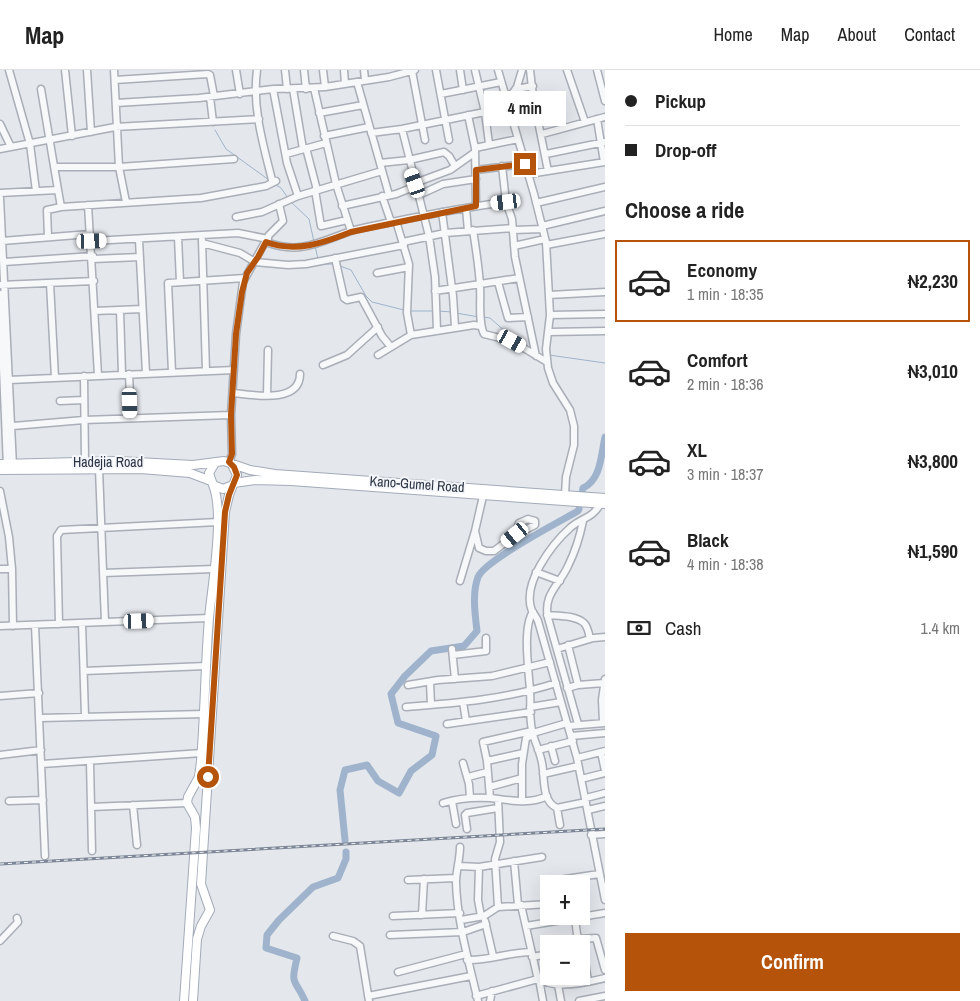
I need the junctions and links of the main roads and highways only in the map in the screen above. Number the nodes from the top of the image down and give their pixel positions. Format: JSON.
{"nodes":[{"id":1,"x":216,"y":463,"type":"junction"},
{"id":2,"x":230,"y":463,"type":"junction"},
{"id":3,"x":7,"y":467,"type":"edge"},
{"id":4,"x":212,"y":483,"type":"junction"},
{"id":5,"x":234,"y":484,"type":"junction"},
{"id":6,"x":440,"y":489,"type":"junction"},
{"id":7,"x":604,"y":502,"type":"edge"},
{"id":8,"x":194,"y":855,"type":"junction"},
{"id":9,"x":203,"y":856,"type":"junction"},
{"id":10,"x":184,"y":1001,"type":"edge"},
{"id":11,"x":193,"y":1001,"type":"edge"}],
"edges":[{"from":1,"to":2,"type":"main road"},
{"from":1,"to":3,"type":"main road","name":"Hadejia Road"},
{"from":1,"to":4,"type":"main road"},
{"from":2,"to":5,"type":"main road"},
{"from":2,"to":6,"type":"main road","name":"Kano-Gumel Road"},
{"from":3,"to":4,"type":"main road","name":"Hadejia Road"},
{"from":4,"to":5,"type":"main road"},
{"from":4,"to":8,"type":"main road"},
{"from":5,"to":6,"type":"main road","name":"Kano-Gumel Road"},
{"from":5,"to":9,"type":"main road"},
{"from":6,"to":7,"type":"main road","name":"Kano-Gumel Road"},
{"from":6,"to":7,"type":"main road","name":"Kano-Gumel Road"},
{"from":8,"to":9,"type":"main road"},
{"from":8,"to":10,"type":"main road"},
{"from":9,"to":11,"type":"main road"}]}
